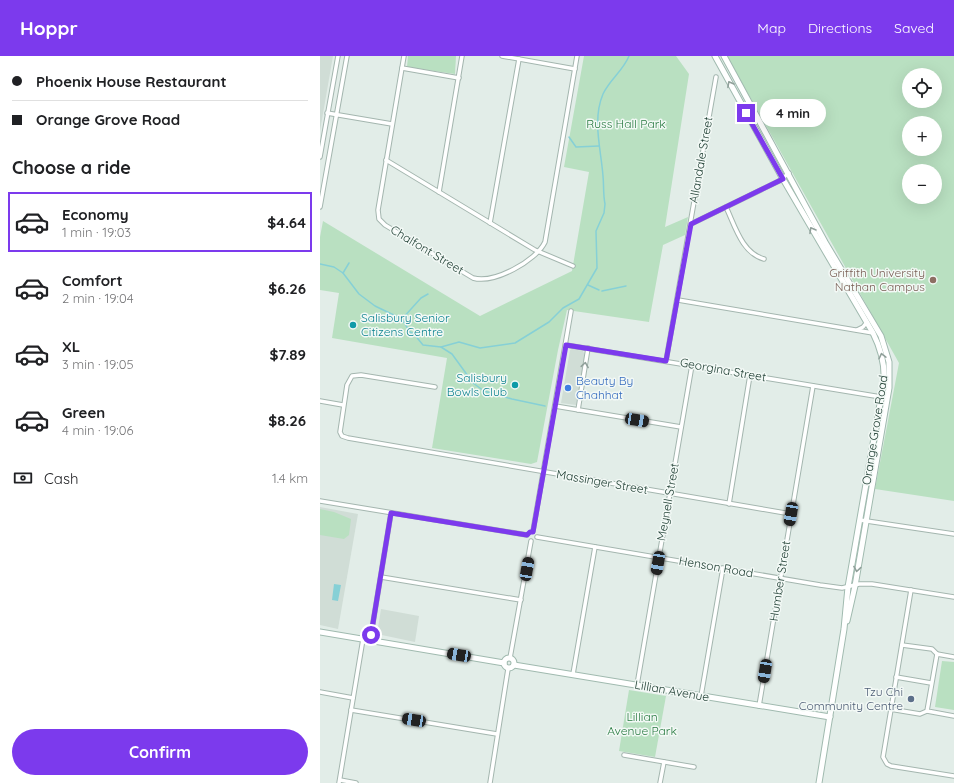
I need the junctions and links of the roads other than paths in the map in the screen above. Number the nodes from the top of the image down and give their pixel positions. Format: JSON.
{"nodes":[{"id":1,"x":338,"y":56,"type":"edge"},
{"id":2,"x":347,"y":56,"type":"edge"},
{"id":3,"x":404,"y":56,"type":"edge"},
{"id":4,"x":462,"y":56,"type":"edge"},
{"id":5,"x":502,"y":56,"type":"edge"},
{"id":6,"x":577,"y":56,"type":"edge"},
{"id":7,"x":715,"y":56,"type":"edge"},
{"id":8,"x":724,"y":56,"type":"edge"},
{"id":9,"x":519,"y":59,"type":"junction"},
{"id":10,"x":402,"y":68,"type":"junction"},
{"id":11,"x":575,"y":69,"type":"junction"},
{"id":12,"x":716,"y":77,"type":"dead end"},
{"id":13,"x":459,"y":78,"type":"junction"},
{"id":14,"x":328,"y":113,"type":"junction"},
{"id":15,"x":337,"y":115,"type":"junction"},
{"id":16,"x":392,"y":124,"type":"junction"},
{"id":17,"x":320,"y":157,"type":"edge"},
{"id":18,"x":386,"y":160,"type":"junction"},
{"id":19,"x":789,"y":173,"type":"junction"},
{"id":20,"x":783,"y":179,"type":"junction"},
{"id":21,"x":439,"y":192,"type":"junction"},
{"id":22,"x":320,"y":207,"type":"edge"},
{"id":23,"x":726,"y":207,"type":"junction"},
{"id":24,"x":490,"y":223,"type":"junction"},
{"id":25,"x":691,"y":224,"type":"junction"},
{"id":26,"x":539,"y":252,"type":"junction"},
{"id":27,"x":764,"y":259,"type":"dead end"},
{"id":28,"x":573,"y":266,"type":"dead end"},
{"id":29,"x":678,"y":300,"type":"junction"},
{"id":30,"x":571,"y":311,"type":"dead end"},
{"id":31,"x":866,"y":322,"type":"junction"},
{"id":32,"x":856,"y":330,"type":"junction"},
{"id":33,"x":873,"y":333,"type":"junction"},
{"id":34,"x":566,"y":345,"type":"junction"},
{"id":35,"x":588,"y":348,"type":"junction"},
{"id":36,"x":666,"y":361,"type":"junction"},
{"id":37,"x":692,"y":365,"type":"junction"},
{"id":38,"x":750,"y":375,"type":"junction"},
{"id":39,"x":813,"y":386,"type":"junction"},
{"id":40,"x":434,"y":388,"type":"dead end"},
{"id":41,"x":881,"y":397,"type":"junction"},
{"id":42,"x":320,"y":401,"type":"edge"},
{"id":43,"x":343,"y":405,"type":"junction"},
{"id":44,"x":555,"y":406,"type":"junction"},
{"id":45,"x":578,"y":410,"type":"junction"},
{"id":46,"x":681,"y":427,"type":"junction"},
{"id":47,"x":544,"y":472,"type":"junction"},
{"id":48,"x":670,"y":494,"type":"junction"},
{"id":49,"x":320,"y":501,"type":"edge"},
{"id":50,"x":729,"y":504,"type":"junction"},
{"id":51,"x":391,"y":513,"type":"junction"},
{"id":52,"x":791,"y":514,"type":"junction"},
{"id":53,"x":863,"y":520,"type":"junction"},
{"id":54,"x":533,"y":532,"type":"junction"},
{"id":55,"x":954,"y":534,"type":"edge"},
{"id":56,"x":527,"y":535,"type":"junction"},
{"id":57,"x":537,"y":537,"type":"junction"},
{"id":58,"x":532,"y":541,"type":"junction"},
{"id":59,"x":595,"y":547,"type":"junction"},
{"id":60,"x":659,"y":558,"type":"junction"},
{"id":61,"x":723,"y":568,"type":"junction"},
{"id":62,"x":381,"y":577,"type":"junction"},
{"id":63,"x":780,"y":578,"type":"junction"},
{"id":64,"x":855,"y":586,"type":"junction"},
{"id":65,"x":848,"y":587,"type":"junction"},
{"id":66,"x":911,"y":590,"type":"junction"},
{"id":67,"x":954,"y":597,"type":"edge"},
{"id":68,"x":521,"y":600,"type":"junction"},
{"id":69,"x":844,"y":629,"type":"junction"},
{"id":70,"x":320,"y":632,"type":"edge"},
{"id":71,"x":363,"y":639,"type":"junction"},
{"id":72,"x":370,"y":641,"type":"junction"},
{"id":73,"x":902,"y":645,"type":"junction"},
{"id":74,"x":937,"y":654,"type":"junction"},
{"id":75,"x":954,"y":656,"type":"edge"},
{"id":76,"x":510,"y":658,"type":"junction"},
{"id":77,"x":504,"y":663,"type":"junction"},
{"id":78,"x":514,"y":665,"type":"junction"},
{"id":79,"x":508,"y":668,"type":"junction"},
{"id":80,"x":573,"y":674,"type":"junction"},
{"id":81,"x":896,"y":677,"type":"junction"},
{"id":82,"x":932,"y":683,"type":"junction"},
{"id":83,"x":637,"y":685,"type":"junction"},
{"id":84,"x":320,"y":692,"type":"edge"},
{"id":85,"x":702,"y":696,"type":"junction"},
{"id":86,"x":353,"y":698,"type":"junction"},
{"id":87,"x":759,"y":706,"type":"junction"},
{"id":88,"x":890,"y":709,"type":"junction"},
{"id":89,"x":351,"y":710,"type":"junction"},
{"id":90,"x":927,"y":711,"type":"junction"},
{"id":91,"x":954,"y":716,"type":"edge"},
{"id":92,"x":830,"y":717,"type":"junction"},
{"id":93,"x":497,"y":734,"type":"junction"},
{"id":94,"x":624,"y":755,"type":"dead end"},
{"id":95,"x":664,"y":762,"type":"junction"},
{"id":96,"x":694,"y":767,"type":"dead end"},
{"id":97,"x":954,"y":776,"type":"edge"},
{"id":98,"x":340,"y":782,"type":"edge"},
{"id":99,"x":356,"y":783,"type":"edge"},
{"id":100,"x":490,"y":783,"type":"edge"},
{"id":101,"x":660,"y":783,"type":"edge"},
{"id":102,"x":819,"y":783,"type":"edge"}],
"edges":[{"from":1,"to":14,"type":"street"},
{"from":2,"to":15,"type":"street"},
{"from":3,"to":10,"type":"street","name":"Chalfont Street"},
{"from":4,"to":13,"type":"street"},
{"from":5,"to":9,"type":"street"},
{"from":6,"to":11,"type":"street"},
{"from":20,"to":7,"type":"main road","name":"Orange Grove Road","one_way":true},
{"from":8,"to":19,"type":"main road","name":"Orange Grove Road"},
{"from":9,"to":11,"type":"street"},
{"from":9,"to":24,"type":"street"},
{"from":10,"to":13,"type":"street"},
{"from":10,"to":16,"type":"street","name":"Chalfont Street"},
{"from":11,"to":26,"type":"street"},
{"from":12,"to":25,"type":"street","name":"Allandale Street"},
{"from":13,"to":21,"type":"street"},
{"from":14,"to":15,"type":"street"},
{"from":14,"to":17,"type":"street"},
{"from":15,"to":16,"type":"street"},
{"from":15,"to":22,"type":"street"},
{"from":16,"to":18,"type":"street","name":"Chalfont Street"},
{"from":18,"to":21,"type":"street"},
{"from":18,"to":26,"type":"street","name":"Chalfont Street"},
{"from":19,"to":20,"type":"street"},
{"from":19,"to":53,"type":"main road","name":"Orange Grove Road"},
{"from":20,"to":23,"type":"street"},
{"from":31,"to":20,"type":"main road","name":"Orange Grove Road","one_way":true},
{"from":21,"to":24,"type":"street"},
{"from":23,"to":25,"type":"street"},
{"from":23,"to":27,"type":"street"},
{"from":24,"to":26,"type":"street"},
{"from":25,"to":29,"type":"street","name":"Allandale Street"},
{"from":26,"to":28,"type":"street"},
{"from":29,"to":32,"type":"street"},
{"from":29,"to":36,"type":"street","name":"Allandale Street"},
{"from":30,"to":34,"type":"street"},
{"from":31,"to":32,"type":"street"},
{"from":31,"to":33,"type":"main road","name":"Orange Grove Road"},
{"from":32,"to":33,"type":"street"},
{"from":41,"to":33,"type":"main road","name":"Orange Grove Road","one_way":true},
{"from":34,"to":35,"type":"street","name":"Georgina Street"},
{"from":34,"to":44,"type":"street"},
{"from":35,"to":36,"type":"street","name":"Georgina Street"},
{"from":45,"to":35,"type":"street","one_way":true},
{"from":36,"to":37,"type":"street","name":"Georgina Street"},
{"from":37,"to":38,"type":"street","name":"Georgina Street"},
{"from":37,"to":46,"type":"street","name":"Meynell Street"},
{"from":38,"to":39,"type":"street","name":"Georgina Street"},
{"from":38,"to":50,"type":"street"},
{"from":39,"to":41,"type":"street","name":"Georgina Street"},
{"from":39,"to":52,"type":"street","name":"Humber Street"},
{"from":40,"to":43,"type":"street"},
{"from":41,"to":53,"type":"main road","name":"Orange Grove Road"},
{"from":42,"to":43,"type":"street"},
{"from":43,"to":47,"type":"street","name":"Massinger Street"},
{"from":44,"to":45,"type":"street"},
{"from":44,"to":47,"type":"street"},
{"from":45,"to":46,"type":"street"},
{"from":46,"to":48,"type":"street","name":"Meynell Street"},
{"from":47,"to":48,"type":"street","name":"Massinger Street"},
{"from":47,"to":54,"type":"street"},
{"from":48,"to":50,"type":"street","name":"Massinger Street"},
{"from":48,"to":60,"type":"street","name":"Meynell Street"},
{"from":49,"to":51,"type":"street"},
{"from":50,"to":52,"type":"street","name":"Massinger Street"},
{"from":51,"to":56,"type":"street"},
{"from":51,"to":62,"type":"street"},
{"from":52,"to":63,"type":"street","name":"Humber Street"},
{"from":53,"to":55,"type":"street"},
{"from":53,"to":64,"type":"main road","name":"Orange Grove Road","one_way":true},
{"from":53,"to":65,"type":"main road","name":"Orange Grove Road"},
{"from":54,"to":56,"type":"street"},
{"from":54,"to":57,"type":"street"},
{"from":56,"to":58,"type":"street"},
{"from":57,"to":58,"type":"street"},
{"from":57,"to":59,"type":"street","name":"Henson Road"},
{"from":58,"to":68,"type":"street"},
{"from":59,"to":60,"type":"street","name":"Henson Road"},
{"from":59,"to":80,"type":"street"},
{"from":60,"to":61,"type":"street","name":"Henson Road"},
{"from":60,"to":83,"type":"street","name":"Meynell Street"},
{"from":61,"to":63,"type":"street","name":"Henson Road"},
{"from":61,"to":85,"type":"street"},
{"from":62,"to":68,"type":"street"},
{"from":62,"to":72,"type":"street"},
{"from":63,"to":65,"type":"street","name":"Henson Road"},
{"from":63,"to":87,"type":"street","name":"Humber Street"},
{"from":64,"to":65,"type":"street","name":"Henson Road"},
{"from":64,"to":66,"type":"street","name":"Henson Road"},
{"from":64,"to":69,"type":"main road","name":"Orange Grove Road"},
{"from":65,"to":69,"type":"main road","name":"Orange Grove Road"},
{"from":66,"to":67,"type":"street","name":"Henson Road"},
{"from":66,"to":73,"type":"street"},
{"from":68,"to":76,"type":"street"},
{"from":69,"to":92,"type":"main road","name":"Orange Grove Road"},
{"from":70,"to":71,"type":"main road"},
{"from":71,"to":72,"type":"main road"},
{"from":71,"to":86,"type":"street"},
{"from":72,"to":77,"type":"main road"},
{"from":73,"to":74,"type":"street"},
{"from":73,"to":81,"type":"street"},
{"from":74,"to":75,"type":"street"},
{"from":74,"to":82,"type":"street"},
{"from":76,"to":77,"type":"main road"},
{"from":76,"to":78,"type":"main road"},
{"from":77,"to":79,"type":"main road"},
{"from":78,"to":79,"type":"main road"},
{"from":78,"to":80,"type":"main road","name":"Lillian Avenue"},
{"from":79,"to":93,"type":"street"},
{"from":80,"to":83,"type":"main road","name":"Lillian Avenue"},
{"from":81,"to":82,"type":"street"},
{"from":81,"to":88,"type":"street"},
{"from":82,"to":90,"type":"street"},
{"from":83,"to":85,"type":"main road","name":"Lillian Avenue"},
{"from":84,"to":86,"type":"street"},
{"from":85,"to":87,"type":"main road","name":"Lillian Avenue"},
{"from":86,"to":89,"type":"street"},
{"from":87,"to":92,"type":"main road","name":"Lillian Avenue"},
{"from":88,"to":90,"type":"street"},
{"from":88,"to":97,"type":"street"},
{"from":89,"to":93,"type":"street"},
{"from":89,"to":98,"type":"street"},
{"from":90,"to":91,"type":"street"},
{"from":92,"to":102,"type":"main road","name":"Orange Grove Road"},
{"from":93,"to":100,"type":"street"},
{"from":94,"to":95,"type":"street"},
{"from":95,"to":96,"type":"street"},
{"from":95,"to":101,"type":"street"},
{"from":98,"to":99,"type":"street"}]}
